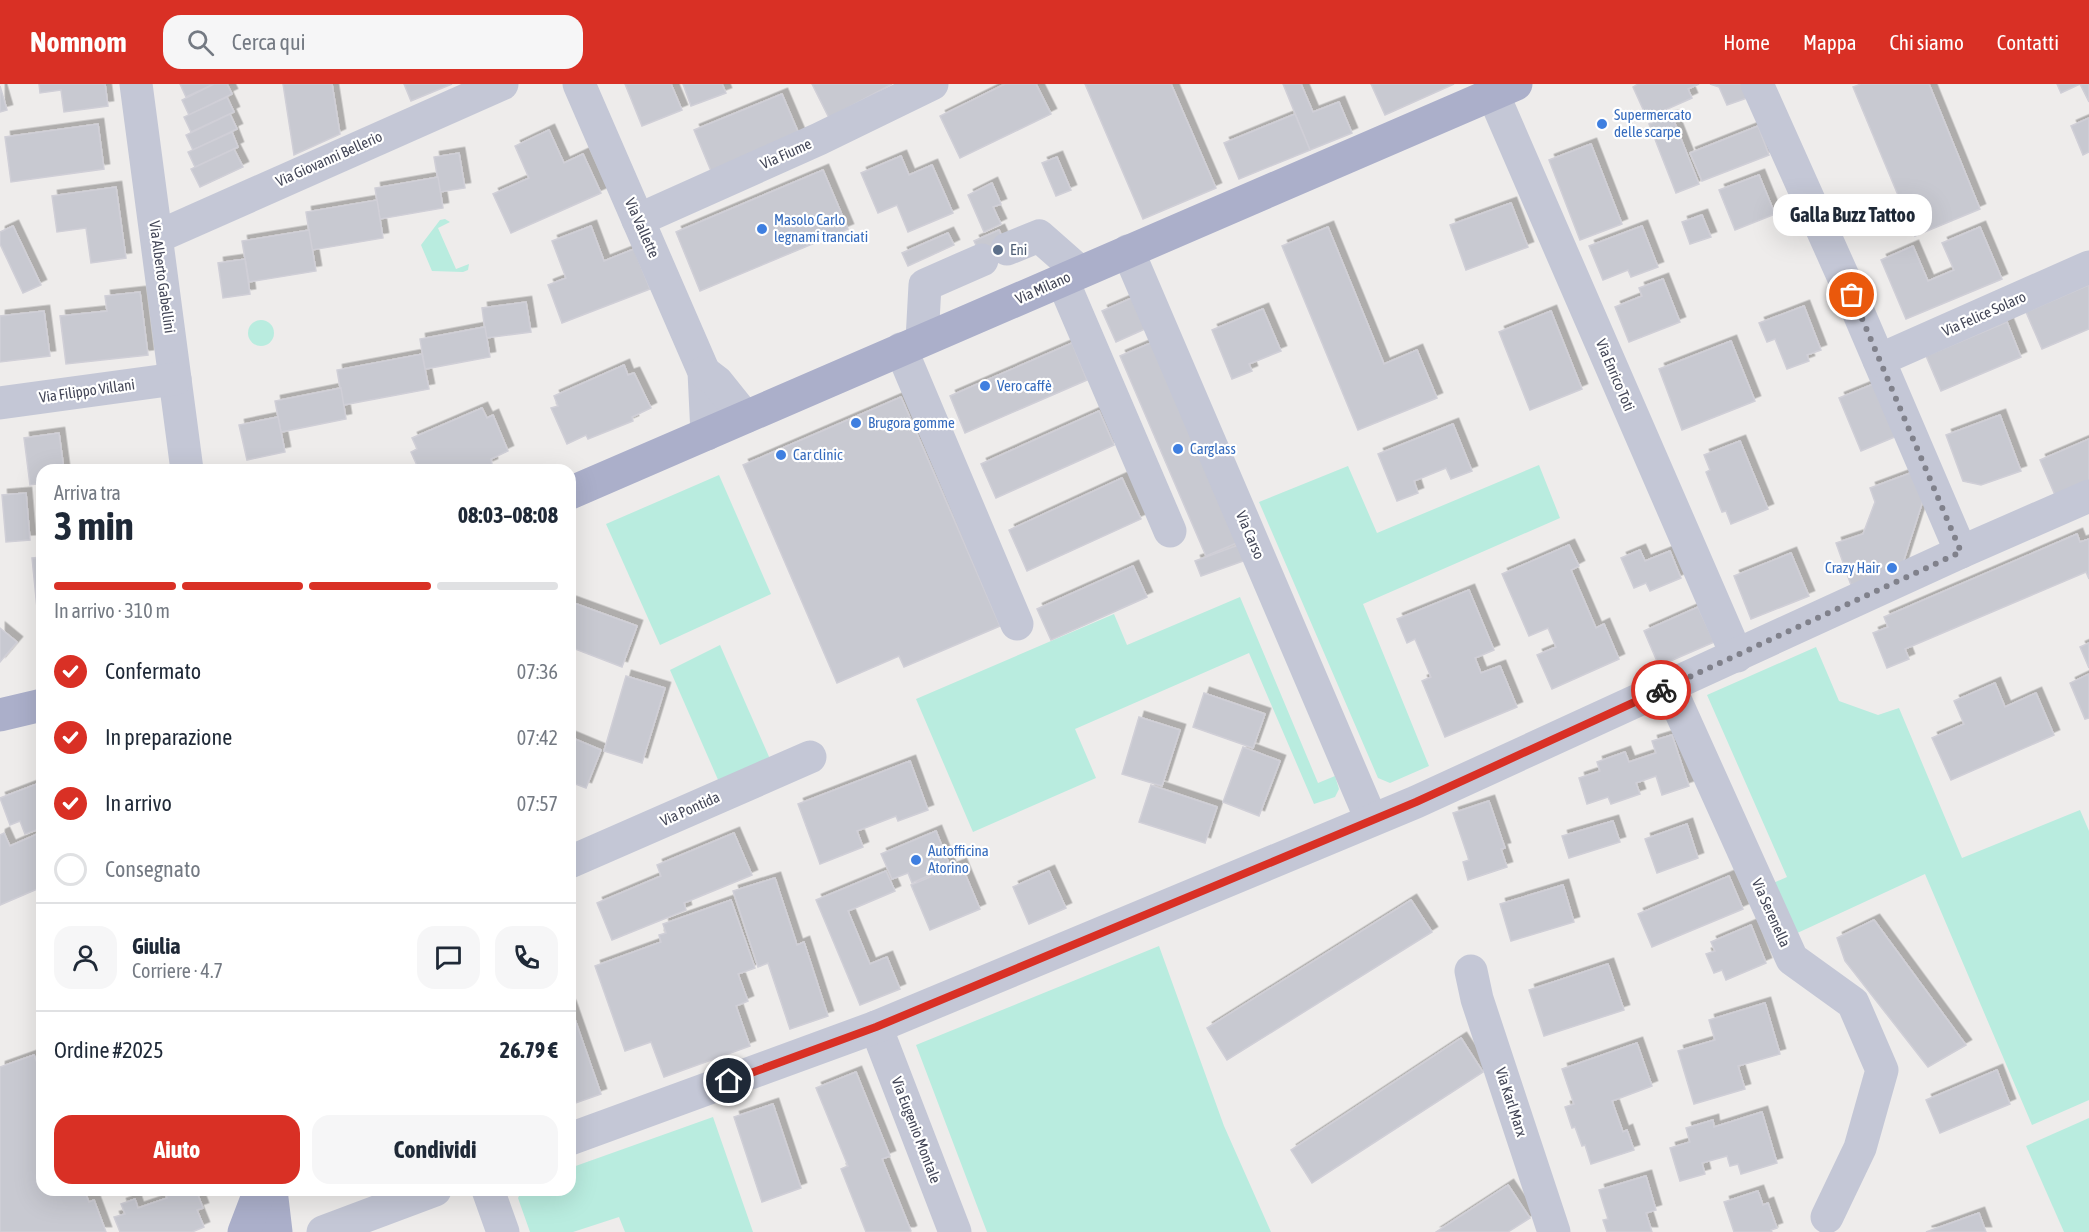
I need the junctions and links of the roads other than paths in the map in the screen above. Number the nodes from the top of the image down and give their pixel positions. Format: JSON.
{"nodes":[{"id":1,"x":136,"y":84,"type":"edge"},
{"id":2,"x":502,"y":84,"type":"edge"},
{"id":3,"x":579,"y":84,"type":"edge"},
{"id":4,"x":932,"y":84,"type":"edge"},
{"id":5,"x":1757,"y":84,"type":"edge"},
{"id":6,"x":1489,"y":91,"type":"edge"},
{"id":7,"x":638,"y":220,"type":"junction"},
{"id":8,"x":157,"y":237,"type":"junction"},
{"id":9,"x":1128,"y":251,"type":"junction"},
{"id":10,"x":2089,"y":267,"type":"edge"},
{"id":11,"x":1071,"y":275,"type":"junction"},
{"id":12,"x":912,"y":345,"type":"junction"},
{"id":13,"x":1879,"y":360,"type":"junction"},
{"id":14,"x":704,"y":372,"type":"junction"},
{"id":15,"x":175,"y":380,"type":"junction"},
{"id":16,"x":0,"y":403,"type":"edge"},
{"id":17,"x":745,"y":417,"type":"junction"},
{"id":18,"x":707,"y":434,"type":"junction"},
{"id":19,"x":186,"y":464,"type":"edge"},
{"id":20,"x":576,"y":490,"type":"edge"},
{"id":21,"x":2089,"y":496,"type":"edge"},
{"id":22,"x":1170,"y":531,"type":"dead end"},
{"id":23,"x":1961,"y":552,"type":"junction"},
{"id":24,"x":1017,"y":624,"type":"dead end"},
{"id":25,"x":1737,"y":656,"type":"junction"},
{"id":26,"x":1669,"y":686,"type":"junction"},
{"id":27,"x":36,"y":707,"type":"edge"},
{"id":28,"x":0,"y":716,"type":"edge"},
{"id":29,"x":36,"y":729,"type":"edge"},
{"id":30,"x":0,"y":736,"type":"edge"},
{"id":31,"x":810,"y":757,"type":"dead end"},
{"id":32,"x":1371,"y":819,"type":"junction"},
{"id":33,"x":576,"y":859,"type":"edge"},
{"id":34,"x":1471,"y":971,"type":"dead end"},
{"id":35,"x":876,"y":1027,"type":"junction"},
{"id":36,"x":576,"y":1137,"type":"edge"},
{"id":37,"x":258,"y":1196,"type":"edge"},
{"id":38,"x":272,"y":1196,"type":"edge"},
{"id":39,"x":419,"y":1196,"type":"edge"},
{"id":40,"x":490,"y":1196,"type":"edge"},
{"id":41,"x":1827,"y":1217,"type":"dead end"},
{"id":42,"x":244,"y":1232,"type":"edge"},
{"id":43,"x":276,"y":1232,"type":"edge"},
{"id":44,"x":323,"y":1232,"type":"edge"},
{"id":45,"x":503,"y":1232,"type":"edge"},
{"id":46,"x":955,"y":1232,"type":"edge"},
{"id":47,"x":1554,"y":1232,"type":"edge"}],
"edges":[{"from":1,"to":8,"type":"street","name":"Via Alberto Gabellini"},
{"from":2,"to":8,"type":"street","name":"Via Giovanni Bellerio"},
{"from":3,"to":7,"type":"street","name":"Via Vallette"},
{"from":4,"to":7,"type":"street","name":"Via Fiume"},
{"from":5,"to":13,"type":"street"},
{"from":6,"to":9,"type":"main road","name":"Via Milano"},
{"from":6,"to":25,"type":"street","name":"Via Enrico Toti"},
{"from":7,"to":14,"type":"street","name":"Via Vallette"},
{"from":8,"to":15,"type":"street","name":"Via Alberto Gabellini"},
{"from":9,"to":11,"type":"main road","name":"Via Milano"},
{"from":9,"to":32,"type":"street","name":"Via Carso"},
{"from":10,"to":13,"type":"street","name":"Via Felice Solaro"},
{"from":11,"to":12,"type":"main road","name":"Via Milano"},
{"from":11,"to":12,"type":"street"},
{"from":11,"to":22,"type":"street"},
{"from":12,"to":17,"type":"main road","name":"Via Milano"},
{"from":12,"to":24,"type":"street"},
{"from":13,"to":23,"type":"street"},
{"from":14,"to":17,"type":"street","name":"Via Vallette"},
{"from":14,"to":18,"type":"street","name":"Via Vallette"},
{"from":15,"to":16,"type":"street","name":"Via Filippo Villani"},
{"from":15,"to":19,"type":"street","name":"Via Alberto Gabellini"},
{"from":17,"to":18,"type":"main road","name":"Via Milano"},
{"from":18,"to":20,"type":"main road","name":"Via Milano"},
{"from":21,"to":23,"type":"street"},
{"from":23,"to":25,"type":"street"},
{"from":25,"to":26,"type":"street"},
{"from":26,"to":32,"type":"street"},
{"from":26,"to":41,"type":"street","name":"Via Serenella"},
{"from":27,"to":28,"type":"main road"},
{"from":29,"to":30,"type":"main road"},
{"from":31,"to":33,"type":"street","name":"Via Pontida"},
{"from":32,"to":35,"type":"street"},
{"from":34,"to":47,"type":"street","name":"Via Karl Marx"},
{"from":35,"to":36,"type":"street"},
{"from":35,"to":46,"type":"street","name":"Via Eugenio Montale"},
{"from":37,"to":42,"type":"main road"},
{"from":38,"to":43,"type":"main road"},
{"from":39,"to":44,"type":"street"},
{"from":40,"to":45,"type":"street"}]}
